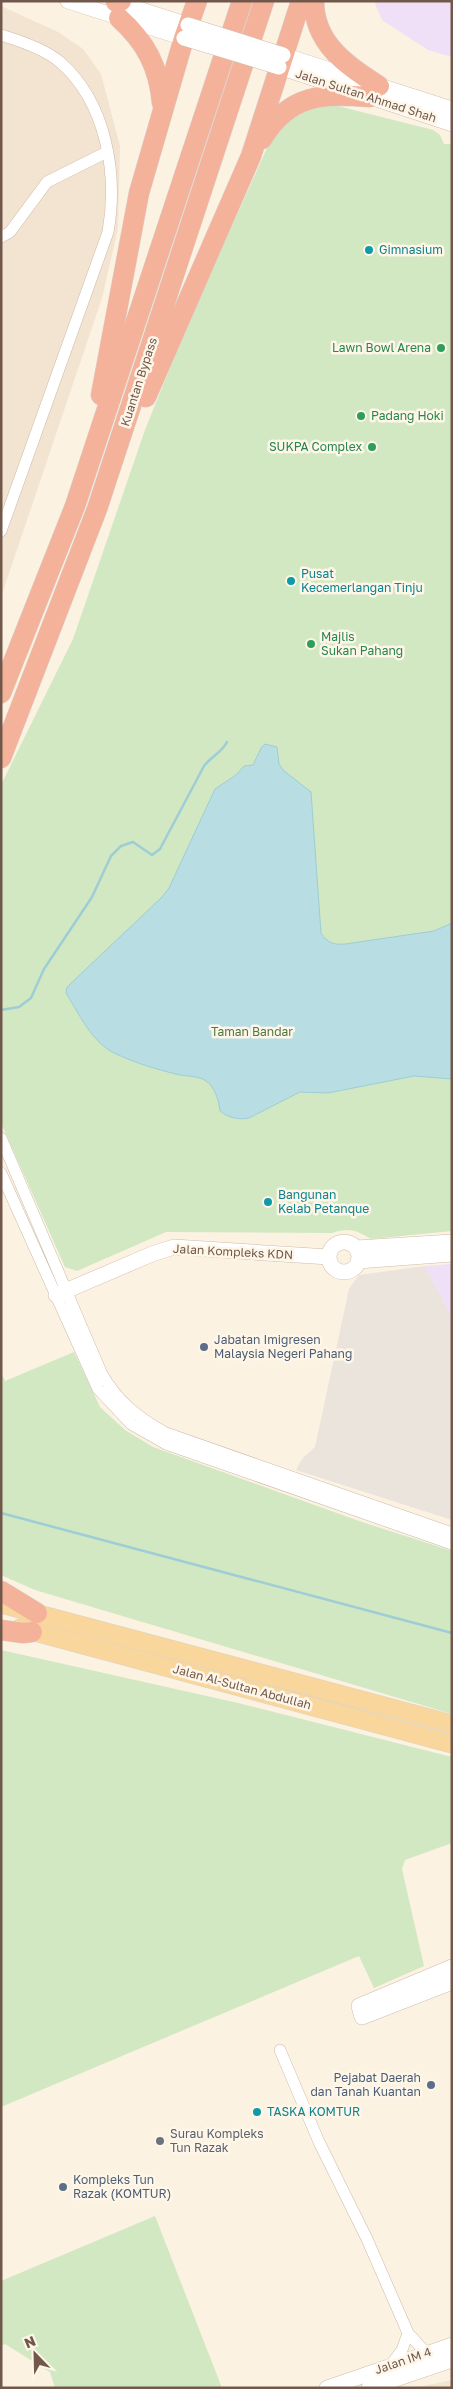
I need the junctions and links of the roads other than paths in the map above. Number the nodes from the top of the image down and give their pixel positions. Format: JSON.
{"nodes":[{"id":1,"x":68,"y":1,"type":"edge"},
{"id":2,"x":197,"y":1,"type":"edge"},
{"id":3,"x":242,"y":1,"type":"edge"},
{"id":4,"x":264,"y":1,"type":"edge"},
{"id":5,"x":302,"y":1,"type":"edge"},
{"id":6,"x":314,"y":1,"type":"edge"},
{"id":7,"x":118,"y":6,"type":"edge"},
{"id":8,"x":186,"y":31,"type":"junction"},
{"id":9,"x":1,"y":35,"type":"edge"},
{"id":10,"x":282,"y":61,"type":"junction"},
{"id":11,"x":375,"y":92,"type":"junction"},
{"id":12,"x":452,"y":109,"type":"edge"},
{"id":13,"x":160,"y":120,"type":"junction"},
{"id":14,"x":452,"y":124,"type":"edge"},
{"id":15,"x":107,"y":152,"type":"junction"},
{"id":16,"x":251,"y":156,"type":"junction"},
{"id":17,"x":1,"y":237,"type":"edge"},
{"id":18,"x":92,"y":456,"type":"junction"},
{"id":19,"x":113,"y":461,"type":"junction"},
{"id":20,"x":1,"y":531,"type":"edge"},
{"id":21,"x":1,"y":693,"type":"edge"},
{"id":22,"x":1,"y":758,"type":"edge"},
{"id":23,"x":1,"y":1138,"type":"edge"},
{"id":24,"x":1,"y":1173,"type":"edge"},
{"id":25,"x":452,"y":1242,"type":"edge"},
{"id":26,"x":452,"y":1254,"type":"edge"},
{"id":27,"x":358,"y":1255,"type":"junction"},
{"id":28,"x":328,"y":1256,"type":"junction"},
{"id":29,"x":62,"y":1293,"type":"junction"},
{"id":30,"x":279,"y":1472,"type":"junction"},
{"id":31,"x":275,"y":1483,"type":"junction"},
{"id":32,"x":452,"y":1533,"type":"edge"},
{"id":33,"x":452,"y":1544,"type":"edge"},
{"id":34,"x":1,"y":1592,"type":"edge"},
{"id":35,"x":1,"y":1604,"type":"edge"},
{"id":36,"x":35,"y":1622,"type":"junction"},
{"id":37,"x":1,"y":1623,"type":"edge"},
{"id":38,"x":1,"y":1630,"type":"edge"},
{"id":39,"x":452,"y":1724,"type":"edge"},
{"id":40,"x":452,"y":1744,"type":"edge"},
{"id":41,"x":452,"y":1967,"type":"edge"},
{"id":42,"x":452,"y":1982,"type":"edge"},
{"id":43,"x":280,"y":2050,"type":"dead end"},
{"id":44,"x":408,"y":2333,"type":"junction"},
{"id":45,"x":452,"y":2345,"type":"edge"},
{"id":46,"x":426,"y":2353,"type":"junction"},
{"id":47,"x":452,"y":2360,"type":"edge"},
{"id":48,"x":390,"y":2366,"type":"junction"},
{"id":49,"x":327,"y":2388,"type":"edge"},
{"id":50,"x":369,"y":2388,"type":"edge"}],
"edges":[{"from":1,"to":7,"type":"street","name":"Jalan Sultan Ahmad Shah"},
{"from":2,"to":8,"type":"highway"},
{"from":3,"to":18,"type":"highway","name":"Kuantan Bypass"},
{"from":4,"to":19,"type":"highway","name":"Kuantan Bypass"},
{"from":5,"to":10,"type":"highway"},
{"from":6,"to":11,"type":"highway"},
{"from":7,"to":8,"type":"street","name":"Jalan Sultan Ahmad Shah"},
{"from":7,"to":13,"type":"highway"},
{"from":8,"to":10,"type":"street","name":"Jalan Sultan Ahmad Shah","bridge":true},
{"from":8,"to":13,"type":"highway"},
{"from":9,"to":15,"type":"street"},
{"from":10,"to":11,"type":"street","name":"Jalan Sultan Ahmad Shah"},
{"from":10,"to":16,"type":"highway"},
{"from":11,"to":12,"type":"street","name":"Jalan Sultan Ahmad Shah"},
{"from":11,"to":14,"type":"street","name":"Jalan Sultan Ahmad Shah"},
{"from":11,"to":16,"type":"highway"},
{"from":13,"to":18,"type":"highway"},
{"from":15,"to":17,"type":"street"},
{"from":15,"to":20,"type":"street"},
{"from":16,"to":19,"type":"highway"},
{"from":18,"to":21,"type":"highway","name":"Kuantan Bypass"},
{"from":19,"to":22,"type":"highway","name":"Kuantan Bypass"},
{"from":23,"to":29,"type":"street"},
{"from":24,"to":29,"type":"street"},
{"from":25,"to":27,"type":"street"},
{"from":26,"to":27,"type":"street"},
{"from":27,"to":28,"type":"street"},
{"from":27,"to":28,"type":"street"},
{"from":28,"to":29,"type":"street","name":"Jalan Kompleks KDN"},
{"from":29,"to":30,"type":"street"},
{"from":29,"to":31,"type":"street"},
{"from":30,"to":31,"type":"street"},
{"from":30,"to":32,"type":"street"},
{"from":31,"to":33,"type":"street"},
{"from":34,"to":36,"type":"highway"},
{"from":35,"to":36,"type":"main road"},
{"from":36,"to":37,"type":"main road"},
{"from":36,"to":38,"type":"highway"},
{"from":36,"to":39,"type":"main road","name":"Jalan Al-Sultan Abdullah"},
{"from":36,"to":40,"type":"main road","name":"Jalan Al-Sultan Abdullah"},
{"from":41,"to":42,"type":"street"},
{"from":43,"to":44,"type":"street"},
{"from":44,"to":46,"type":"street"},
{"from":44,"to":48,"type":"street"},
{"from":45,"to":46,"type":"street","name":"Jalan IM 4"},
{"from":46,"to":48,"type":"street","name":"Jalan IM 4"},
{"from":47,"to":50,"type":"street","name":"Jalan IM 4"},
{"from":48,"to":49,"type":"street","name":"Jalan IM 4"}]}
